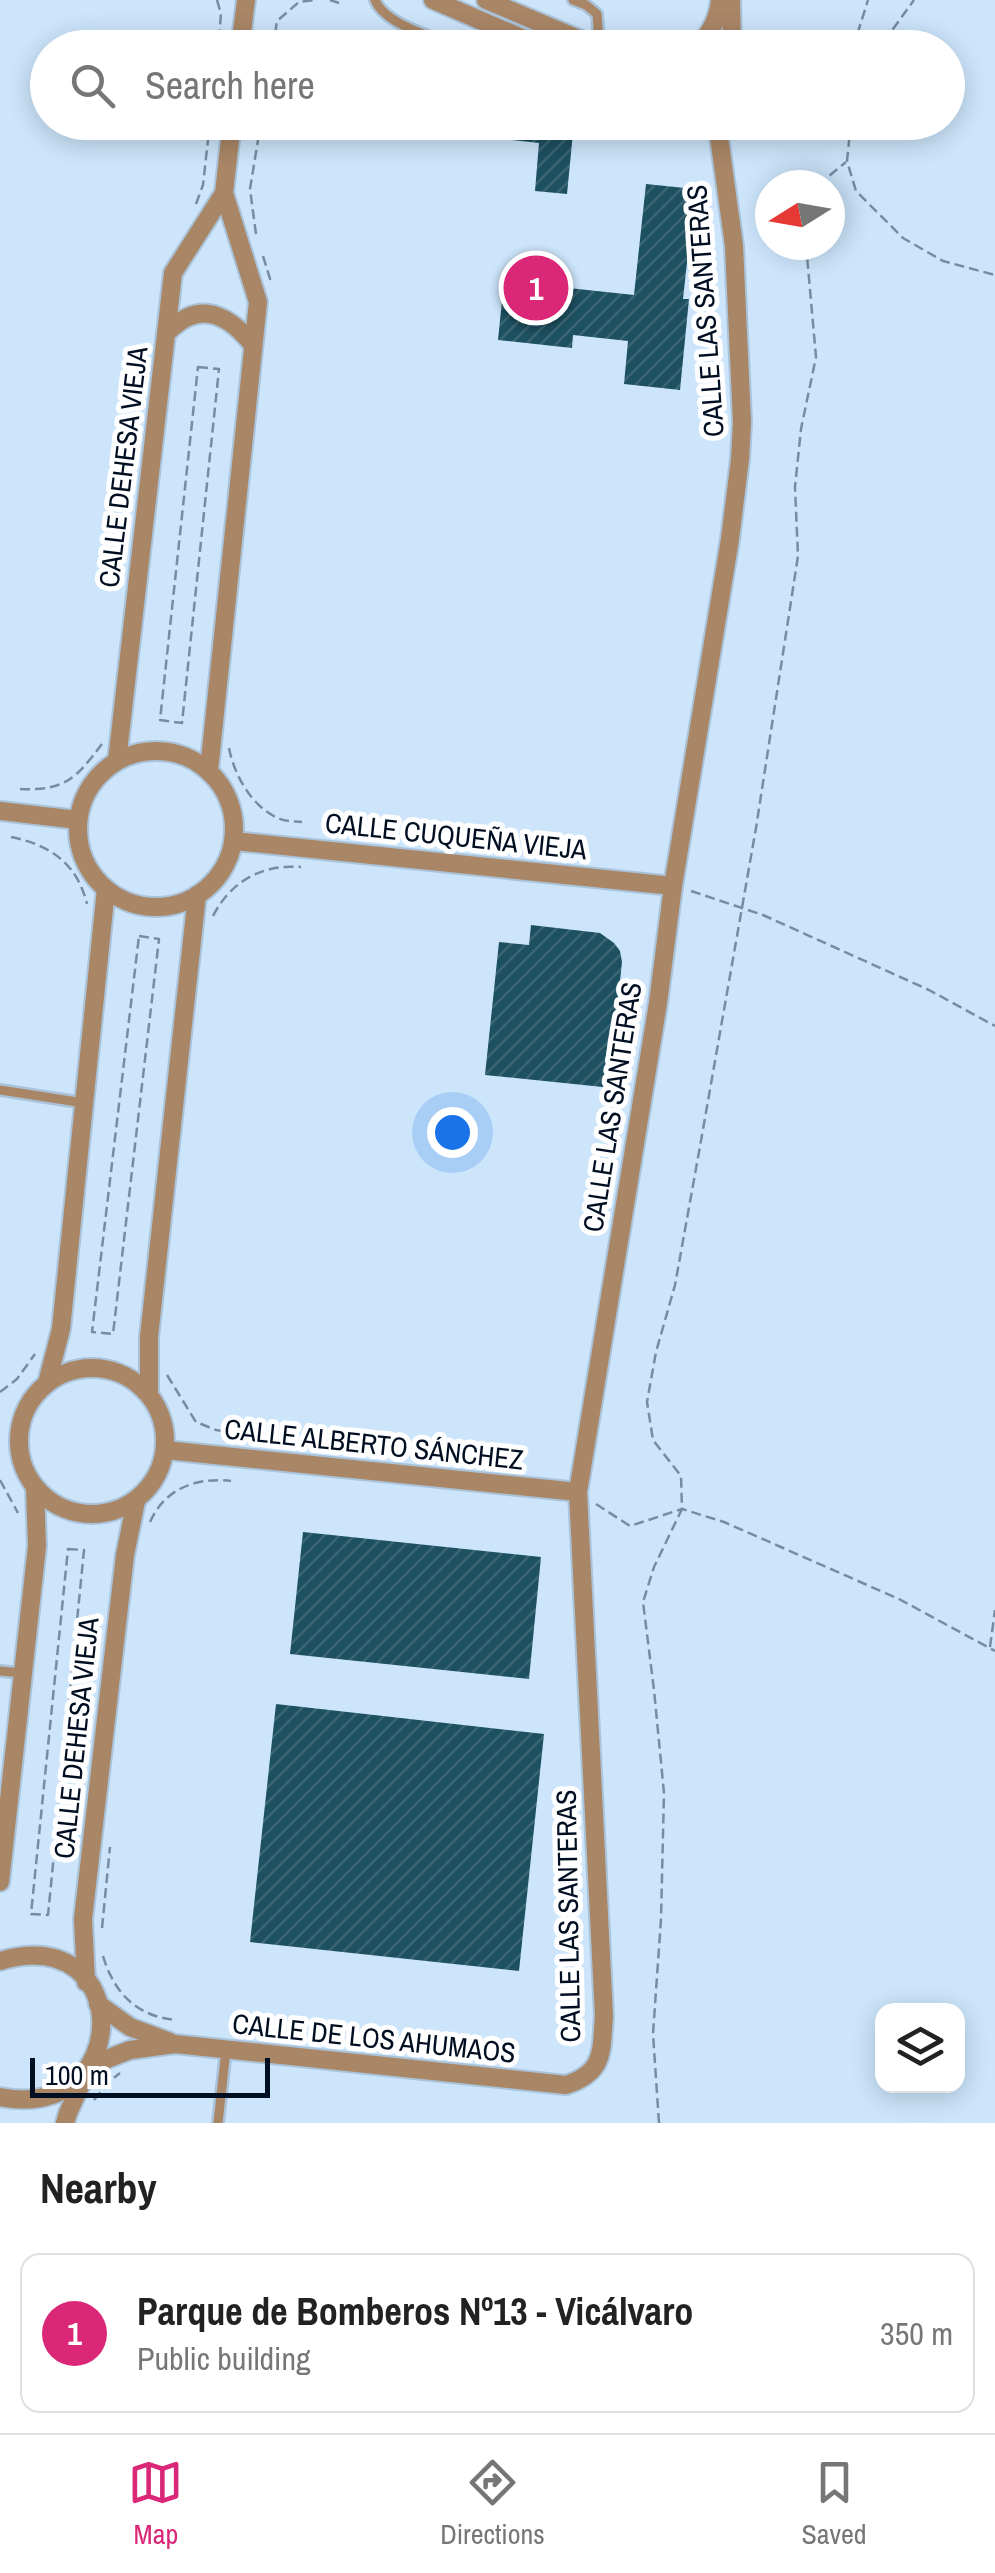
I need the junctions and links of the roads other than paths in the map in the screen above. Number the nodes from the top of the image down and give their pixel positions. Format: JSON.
{"nodes":[{"id":1,"x":246,"y":0,"type":"edge"},
{"id":2,"x":375,"y":0,"type":"edge"},
{"id":3,"x":433,"y":0,"type":"edge"},
{"id":4,"x":486,"y":0,"type":"edge"},
{"id":5,"x":573,"y":0,"type":"edge"},
{"id":6,"x":720,"y":0,"type":"edge"},
{"id":7,"x":732,"y":0,"type":"edge"},
{"id":8,"x":242,"y":30,"type":"edge"},
{"id":9,"x":416,"y":30,"type":"edge"},
{"id":10,"x":503,"y":30,"type":"edge"},
{"id":11,"x":557,"y":30,"type":"edge"},
{"id":12,"x":598,"y":30,"type":"edge"},
{"id":13,"x":712,"y":30,"type":"edge"},
{"id":14,"x":732,"y":30,"type":"edge"},
{"id":15,"x":230,"y":140,"type":"edge"},
{"id":16,"x":719,"y":140,"type":"edge"},
{"id":17,"x":224,"y":193,"type":"junction"},
{"id":18,"x":167,"y":332,"type":"junction"},
{"id":19,"x":253,"y":345,"type":"junction"},
{"id":20,"x":117,"y":760,"type":"junction"},
{"id":21,"x":209,"y":770,"type":"junction"},
{"id":22,"x":0,"y":812,"type":"edge"},
{"id":23,"x":78,"y":820,"type":"junction"},
{"id":24,"x":234,"y":841,"type":"junction"},
{"id":25,"x":672,"y":886,"type":"junction"},
{"id":26,"x":106,"y":889,"type":"junction"},
{"id":27,"x":197,"y":896,"type":"junction"},
{"id":28,"x":0,"y":1090,"type":"edge"},
{"id":29,"x":84,"y":1102,"type":"junction"},
{"id":30,"x":47,"y":1383,"type":"junction"},
{"id":31,"x":148,"y":1394,"type":"junction"},
{"id":32,"x":10,"y":1432,"type":"edge"},
{"id":33,"x":166,"y":1450,"type":"junction"},
{"id":34,"x":35,"y":1488,"type":"junction"},
{"id":35,"x":578,"y":1492,"type":"junction"},
{"id":36,"x":136,"y":1501,"type":"junction"},
{"id":37,"x":0,"y":1671,"type":"edge"},
{"id":38,"x":23,"y":1674,"type":"junction"},
{"id":39,"x":4,"y":1803,"type":"edge"},
{"id":40,"x":0,"y":1882,"type":"edge"},
{"id":41,"x":0,"y":1961,"type":"edge"},
{"id":42,"x":86,"y":1982,"type":"junction"},
{"id":43,"x":98,"y":2004,"type":"junction"},
{"id":44,"x":176,"y":2044,"type":"junction"},
{"id":45,"x":226,"y":2050,"type":"junction"},
{"id":46,"x":89,"y":2071,"type":"junction"},
{"id":47,"x":566,"y":2085,"type":"joint"},
{"id":48,"x":0,"y":2097,"type":"edge"},
{"id":49,"x":66,"y":2123,"type":"edge"},
{"id":50,"x":218,"y":2123,"type":"edge"}],
"edges":[{"from":1,"to":8,"type":"street"},
{"from":2,"to":9,"type":"lane"},
{"from":3,"to":10,"type":"street"},
{"from":4,"to":11,"type":"street"},
{"from":5,"to":12,"type":"lane"},
{"from":6,"to":13,"type":"street"},
{"from":7,"to":14,"type":"street"},
{"from":15,"to":17,"type":"street","name":"CALLE DEHESA VIEJA"},
{"from":16,"to":25,"type":"street","name":"CALLE LAS SANTERAS"},
{"from":17,"to":18,"type":"street","name":"CALLE DEHESA VIEJA"},
{"from":17,"to":19,"type":"street","name":"CALLE DEHESA VIEJA"},
{"from":18,"to":19,"type":"street"},
{"from":18,"to":20,"type":"street","name":"CALLE DEHESA VIEJA"},
{"from":19,"to":21,"type":"street","name":"CALLE DEHESA VIEJA"},
{"from":20,"to":21,"type":"street"},
{"from":20,"to":23,"type":"street"},
{"from":21,"to":24,"type":"street"},
{"from":22,"to":23,"type":"street"},
{"from":23,"to":26,"type":"street"},
{"from":24,"to":25,"type":"street","name":"CALLE CUQUEÑA VIEJA"},
{"from":24,"to":27,"type":"street"},
{"from":25,"to":35,"type":"street","name":"CALLE LAS SANTERAS"},
{"from":26,"to":27,"type":"street"},
{"from":26,"to":29,"type":"street"},
{"from":27,"to":31,"type":"street"},
{"from":28,"to":29,"type":"lane"},
{"from":29,"to":30,"type":"street"},
{"from":30,"to":31,"type":"street"},
{"from":30,"to":32,"type":"street"},
{"from":31,"to":33,"type":"street"},
{"from":32,"to":34,"type":"street"},
{"from":33,"to":35,"type":"street","name":"CALLE ALBERTO SÁNCHEZ"},
{"from":33,"to":36,"type":"street"},
{"from":34,"to":36,"type":"street"},
{"from":34,"to":38,"type":"street"},
{"from":35,"to":47,"type":"street","name":"CALLE LAS SANTERAS"},
{"from":36,"to":42,"type":"street","name":"CALLE DEHESA VIEJA"},
{"from":37,"to":38,"type":"lane"},
{"from":38,"to":39,"type":"street"},
{"from":39,"to":40,"type":"street"},
{"from":41,"to":42,"type":"street"},
{"from":42,"to":43,"type":"street"},
{"from":43,"to":44,"type":"street","name":"CALLE DE LOS AHUMAOS"},
{"from":43,"to":46,"type":"street"},
{"from":44,"to":45,"type":"street","name":"CALLE DE LOS AHUMAOS"},
{"from":44,"to":46,"type":"street","name":"CALLE DE LOS AHUMAOS"},
{"from":45,"to":47,"type":"street","name":"CALLE DE LOS AHUMAOS"},
{"from":45,"to":50,"type":"lane"},
{"from":46,"to":48,"type":"street","name":"CALLE DE LOS AHUMAOS"},
{"from":46,"to":49,"type":"street"}]}
